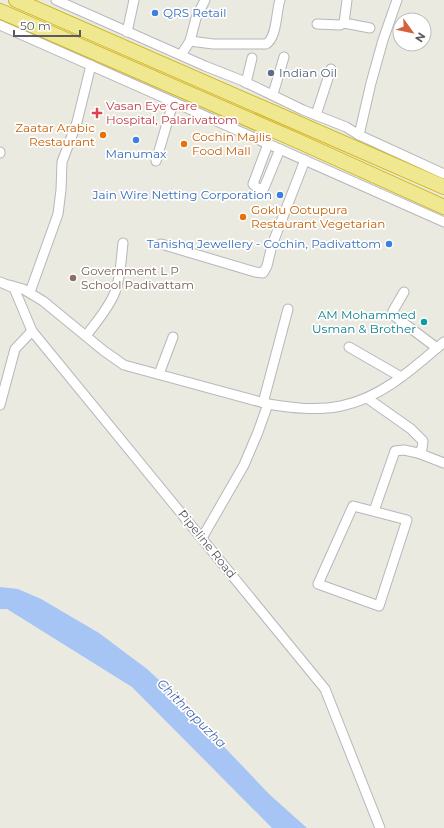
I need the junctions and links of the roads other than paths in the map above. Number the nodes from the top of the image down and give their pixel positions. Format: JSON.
{"nodes":[{"id":1,"x":16,"y":0,"type":"edge"},
{"id":2,"x":56,"y":0,"type":"edge"},
{"id":3,"x":134,"y":0,"type":"edge"},
{"id":4,"x":205,"y":0,"type":"edge"},
{"id":5,"x":280,"y":0,"type":"edge"},
{"id":6,"x":347,"y":0,"type":"edge"},
{"id":7,"x":397,"y":0,"type":"edge"},
{"id":8,"x":0,"y":11,"type":"edge"},
{"id":9,"x":344,"y":23,"type":"junction"},
{"id":10,"x":317,"y":24,"type":"dead end"},
{"id":11,"x":0,"y":25,"type":"edge"},
{"id":12,"x":370,"y":28,"type":"dead end"},
{"id":13,"x":127,"y":32,"type":"junction"},
{"id":14,"x":190,"y":41,"type":"junction"},
{"id":15,"x":181,"y":56,"type":"junction"},
{"id":16,"x":284,"y":57,"type":"dead end"},
{"id":17,"x":252,"y":58,"type":"dead end"},
{"id":18,"x":91,"y":65,"type":"junction"},
{"id":19,"x":331,"y":69,"type":"dead end"},
{"id":20,"x":246,"y":83,"type":"junction"},
{"id":21,"x":256,"y":88,"type":"junction"},
{"id":22,"x":272,"y":94,"type":"junction"},
{"id":23,"x":250,"y":102,"type":"junction"},
{"id":24,"x":173,"y":103,"type":"junction"},
{"id":25,"x":316,"y":115,"type":"junction"},
{"id":26,"x":359,"y":135,"type":"junction"},
{"id":27,"x":268,"y":144,"type":"junction"},
{"id":28,"x":280,"y":149,"type":"junction"},
{"id":29,"x":326,"y":153,"type":"junction"},
{"id":30,"x":305,"y":160,"type":"junction"},
{"id":31,"x":156,"y":161,"type":"dead end"},
{"id":32,"x":320,"y":167,"type":"junction"},
{"id":33,"x":442,"y":182,"type":"edge"},
{"id":34,"x":430,"y":201,"type":"junction"},
{"id":35,"x":444,"y":207,"type":"edge"},
{"id":36,"x":444,"y":222,"type":"edge"},
{"id":37,"x":123,"y":243,"type":"dead end"},
{"id":38,"x":161,"y":244,"type":"dead end"},
{"id":39,"x":0,"y":283,"type":"edge"},
{"id":40,"x":30,"y":292,"type":"junction"},
{"id":41,"x":404,"y":292,"type":"dead end"},
{"id":42,"x":288,"y":309,"type":"dead end"},
{"id":43,"x":32,"y":331,"type":"junction"},
{"id":44,"x":86,"y":336,"type":"junction"},
{"id":45,"x":173,"y":337,"type":"dead end"},
{"id":46,"x":442,"y":344,"type":"edge"},
{"id":47,"x":349,"y":348,"type":"dead end"},
{"id":48,"x":159,"y":374,"type":"junction"},
{"id":49,"x":401,"y":377,"type":"junction"},
{"id":50,"x":367,"y":398,"type":"junction"},
{"id":51,"x":265,"y":403,"type":"junction"},
{"id":52,"x":0,"y":405,"type":"edge"},
{"id":53,"x":418,"y":453,"type":"junction"},
{"id":54,"x":444,"y":463,"type":"edge"},
{"id":55,"x":374,"y":511,"type":"junction"},
{"id":56,"x":202,"y":538,"type":"junction"},
{"id":57,"x":380,"y":828,"type":"edge"}],
"edges":[{"from":1,"to":23,"type":"highway"},
{"from":2,"to":13,"type":"street"},
{"from":3,"to":13,"type":"street"},
{"from":4,"to":14,"type":"street"},
{"from":5,"to":14,"type":"street"},
{"from":6,"to":9,"type":"street"},
{"from":7,"to":26,"type":"street"},
{"from":8,"to":29,"type":"highway"},
{"from":9,"to":10,"type":"street"},
{"from":9,"to":12,"type":"street"},
{"from":11,"to":18,"type":"street"},
{"from":13,"to":15,"type":"street"},
{"from":14,"to":15,"type":"street"},
{"from":15,"to":20,"type":"street"},
{"from":16,"to":22,"type":"street"},
{"from":17,"to":20,"type":"street"},
{"from":18,"to":24,"type":"street"},
{"from":18,"to":40,"type":"street"},
{"from":19,"to":25,"type":"street"},
{"from":20,"to":21,"type":"street"},
{"from":21,"to":22,"type":"street"},
{"from":21,"to":23,"type":"street"},
{"from":22,"to":25,"type":"street"},
{"from":23,"to":33,"type":"highway"},
{"from":24,"to":27,"type":"street"},
{"from":24,"to":31,"type":"street"},
{"from":25,"to":26,"type":"street"},
{"from":26,"to":33,"type":"street"},
{"from":27,"to":28,"type":"street"},
{"from":27,"to":28,"type":"street"},
{"from":28,"to":30,"type":"street"},
{"from":29,"to":32,"type":"street"},
{"from":29,"to":34,"type":"highway"},
{"from":30,"to":32,"type":"street"},
{"from":30,"to":38,"type":"street"},
{"from":32,"to":36,"type":"street"},
{"from":33,"to":34,"type":"highway"},
{"from":34,"to":35,"type":"highway"},
{"from":37,"to":44,"type":"street"},
{"from":39,"to":40,"type":"street"},
{"from":39,"to":43,"type":"street","name":"Pipeline Road"},
{"from":40,"to":44,"type":"street"},
{"from":41,"to":46,"type":"street"},
{"from":42,"to":51,"type":"street"},
{"from":43,"to":52,"type":"street"},
{"from":43,"to":56,"type":"street","name":"Pipeline Road"},
{"from":44,"to":48,"type":"street"},
{"from":45,"to":48,"type":"street"},
{"from":46,"to":49,"type":"street"},
{"from":47,"to":49,"type":"street"},
{"from":48,"to":51,"type":"street"},
{"from":49,"to":50,"type":"street"},
{"from":50,"to":51,"type":"street"},
{"from":50,"to":53,"type":"street"},
{"from":51,"to":56,"type":"street"},
{"from":53,"to":54,"type":"street"},
{"from":53,"to":55,"type":"street"},
{"from":55,"to":55,"type":"street"},
{"from":56,"to":57,"type":"street","name":"Pipeline Road"}]}
